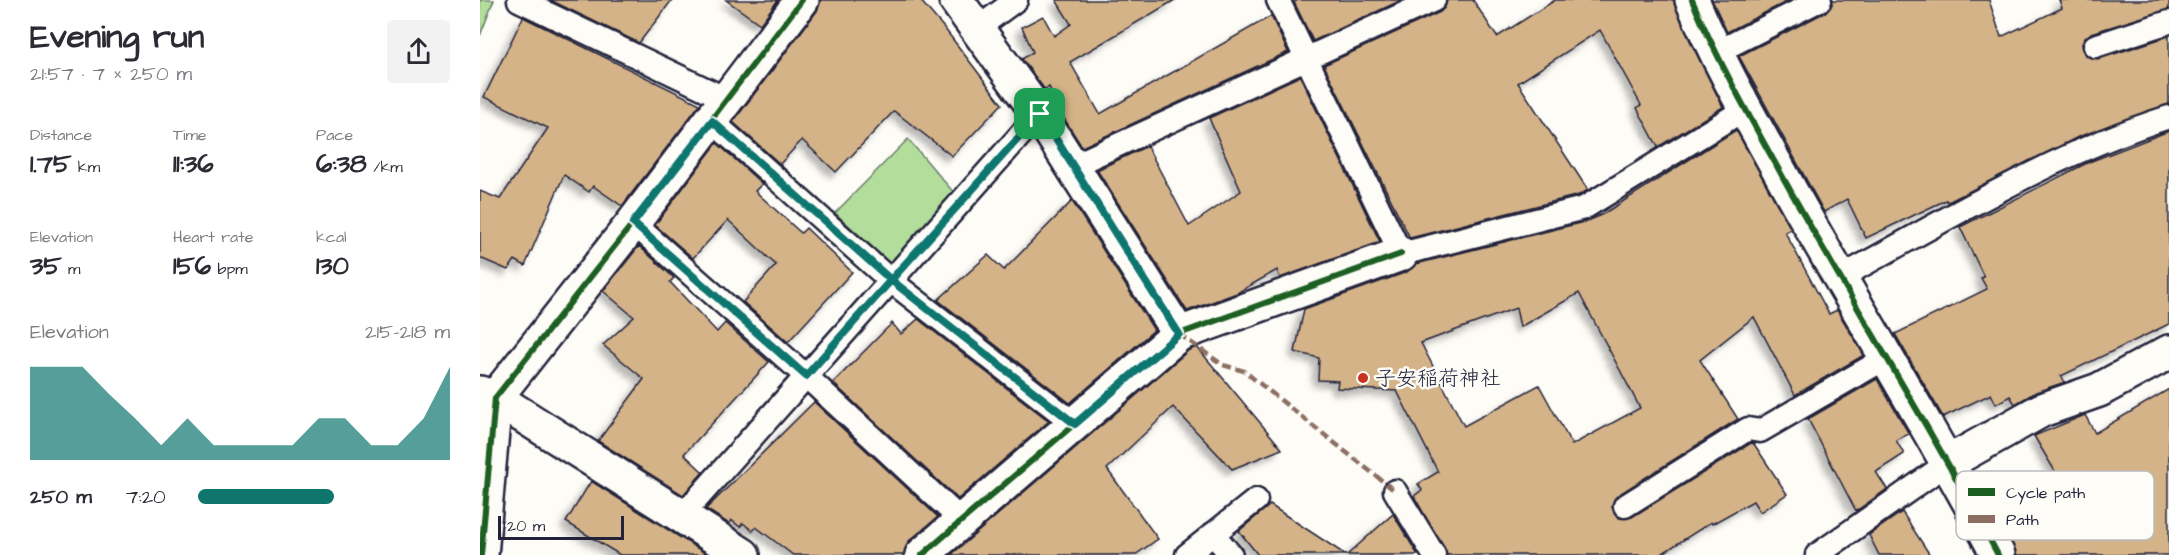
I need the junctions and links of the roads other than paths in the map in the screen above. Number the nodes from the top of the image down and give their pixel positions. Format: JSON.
{"nodes":[{"id":1,"x":519,"y":0,"type":"edge"},
{"id":2,"x":802,"y":0,"type":"edge"},
{"id":3,"x":956,"y":0,"type":"edge"},
{"id":4,"x":1016,"y":0,"type":"edge"},
{"id":5,"x":1278,"y":0,"type":"edge"},
{"id":6,"x":1434,"y":0,"type":"edge"},
{"id":7,"x":1692,"y":0,"type":"edge"},
{"id":8,"x":1820,"y":0,"type":"edge"},
{"id":9,"x":2169,"y":22,"type":"edge"},
{"id":10,"x":978,"y":28,"type":"junction"},
{"id":11,"x":2095,"y":46,"type":"dead end"},
{"id":12,"x":1715,"y":53,"type":"junction"},
{"id":13,"x":1306,"y":57,"type":"junction"},
{"id":14,"x":1745,"y":109,"type":"junction"},
{"id":15,"x":720,"y":110,"type":"junction"},
{"id":16,"x":1040,"y":114,"type":"junction"},
{"id":17,"x":2169,"y":117,"type":"edge"},
{"id":18,"x":1072,"y":165,"type":"junction"},
{"id":19,"x":633,"y":223,"type":"junction"},
{"id":20,"x":1401,"y":254,"type":"junction"},
{"id":21,"x":1839,"y":278,"type":"junction"},
{"id":22,"x":891,"y":280,"type":"junction"},
{"id":23,"x":1179,"y":334,"type":"junction"},
{"id":24,"x":2169,"y":352,"type":"edge"},
{"id":25,"x":1886,"y":358,"type":"junction"},
{"id":26,"x":806,"y":376,"type":"junction"},
{"id":27,"x":488,"y":395,"type":"edge"},
{"id":28,"x":1075,"y":424,"type":"junction"},
{"id":29,"x":1949,"y":462,"type":"junction"},
{"id":30,"x":1956,"y":475,"type":"edge"},
{"id":31,"x":1395,"y":491,"type":"dead end"},
{"id":32,"x":1256,"y":500,"type":"dead end"},
{"id":33,"x":1625,"y":506,"type":"dead end"},
{"id":34,"x":681,"y":517,"type":"junction"},
{"id":35,"x":962,"y":521,"type":"junction"},
{"id":36,"x":1214,"y":534,"type":"junction"},
{"id":37,"x":1990,"y":540,"type":"edge"},
{"id":38,"x":481,"y":555,"type":"edge"},
{"id":39,"x":743,"y":555,"type":"edge"},
{"id":40,"x":922,"y":555,"type":"edge"},
{"id":41,"x":1187,"y":555,"type":"edge"},
{"id":42,"x":1231,"y":555,"type":"edge"},
{"id":43,"x":1434,"y":555,"type":"edge"},
{"id":44,"x":1817,"y":555,"type":"edge"},
{"id":45,"x":1998,"y":555,"type":"edge"}],
"edges":[{"from":1,"to":15,"type":"lane"},
{"from":2,"to":15,"type":"street"},
{"from":3,"to":10,"type":"street"},
{"from":4,"to":10,"type":"lane"},
{"from":5,"to":13,"type":"lane"},
{"from":6,"to":13,"type":"lane"},
{"from":7,"to":12,"type":"street"},
{"from":8,"to":12,"type":"lane"},
{"from":9,"to":11,"type":"lane"},
{"from":10,"to":16,"type":"street"},
{"from":12,"to":14,"type":"street"},
{"from":13,"to":18,"type":"lane"},
{"from":13,"to":20,"type":"lane"},
{"from":14,"to":20,"type":"lane"},
{"from":14,"to":21,"type":"street"},
{"from":15,"to":19,"type":"street"},
{"from":15,"to":22,"type":"lane"},
{"from":16,"to":18,"type":"street"},
{"from":16,"to":22,"type":"lane"},
{"from":17,"to":21,"type":"lane"},
{"from":18,"to":23,"type":"street"},
{"from":19,"to":26,"type":"lane"},
{"from":19,"to":27,"type":"street"},
{"from":20,"to":23,"type":"street"},
{"from":21,"to":25,"type":"street"},
{"from":22,"to":26,"type":"lane"},
{"from":22,"to":28,"type":"lane"},
{"from":23,"to":28,"type":"street"},
{"from":24,"to":29,"type":"street"},
{"from":25,"to":29,"type":"street"},
{"from":25,"to":33,"type":"lane"},
{"from":26,"to":34,"type":"lane"},
{"from":26,"to":35,"type":"lane"},
{"from":27,"to":34,"type":"street"},
{"from":27,"to":38,"type":"street"},
{"from":28,"to":35,"type":"street"},
{"from":29,"to":30,"type":"street"},
{"from":29,"to":44,"type":"lane"},
{"from":31,"to":43,"type":"lane"},
{"from":32,"to":36,"type":"lane"},
{"from":34,"to":39,"type":"street"},
{"from":35,"to":40,"type":"street"},
{"from":36,"to":41,"type":"lane"},
{"from":36,"to":42,"type":"lane"},
{"from":37,"to":45,"type":"street"}]}
